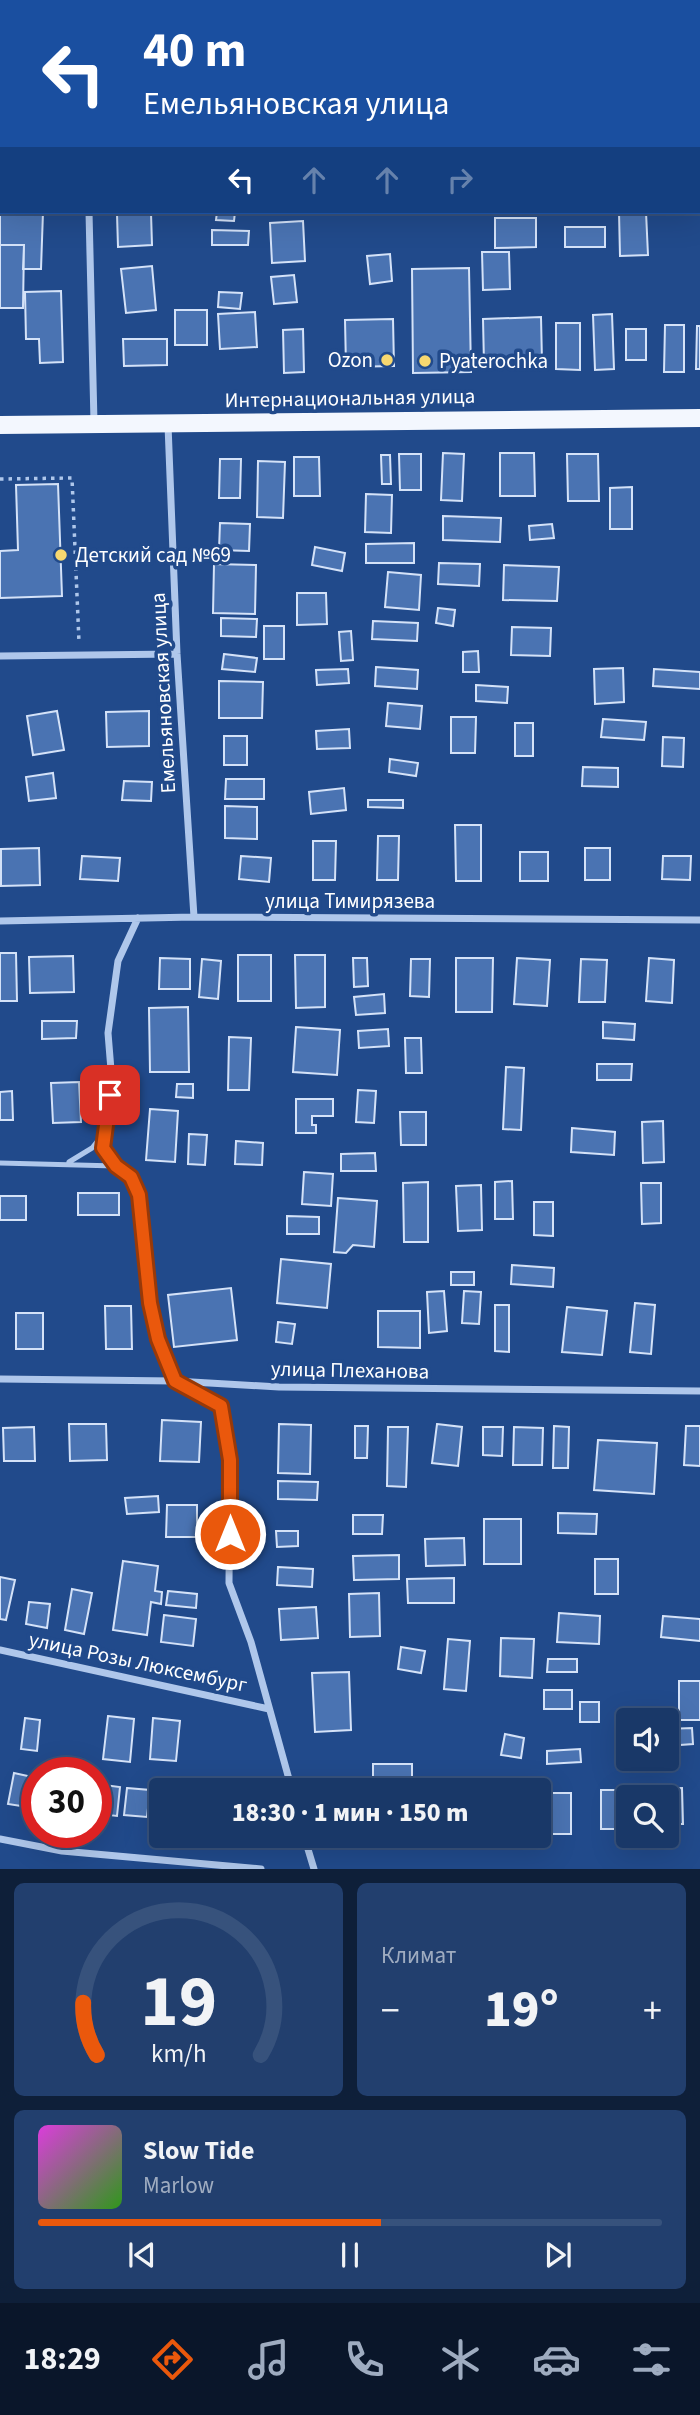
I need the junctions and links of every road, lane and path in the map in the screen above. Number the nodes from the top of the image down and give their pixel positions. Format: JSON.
{"nodes":[{"id":1,"x":89,"y":214,"type":"edge"},
{"id":2,"x":700,"y":418,"type":"edge"},
{"id":3,"x":94,"y":423,"type":"junction"},
{"id":4,"x":168,"y":424,"type":"junction"},
{"id":5,"x":0,"y":425,"type":"edge"},
{"id":6,"x":0,"y":479,"type":"edge"},
{"id":7,"x":177,"y":654,"type":"junction"},
{"id":8,"x":79,"y":655,"type":"junction"},
{"id":9,"x":0,"y":656,"type":"edge"},
{"id":10,"x":194,"y":917,"type":"junction"},
{"id":11,"x":138,"y":918,"type":"junction"},
{"id":12,"x":700,"y":920,"type":"edge"},
{"id":13,"x":0,"y":921,"type":"edge"},
{"id":14,"x":106,"y":1129,"type":"junction"},
{"id":15,"x":0,"y":1163,"type":"edge"},
{"id":16,"x":66,"y":1163,"type":"junction"},
{"id":17,"x":116,"y":1166,"type":"junction"},
{"id":18,"x":0,"y":1379,"type":"edge"},
{"id":19,"x":175,"y":1381,"type":"junction"},
{"id":20,"x":700,"y":1391,"type":"edge"},
{"id":21,"x":0,"y":1650,"type":"edge"},
{"id":22,"x":270,"y":1709,"type":"junction"},
{"id":23,"x":289,"y":1778,"type":"edge"},
{"id":24,"x":0,"y":1839,"type":"edge"},
{"id":25,"x":308,"y":1848,"type":"edge"},
{"id":26,"x":147,"y":1859,"type":"junction"},
{"id":27,"x":146,"y":1869,"type":"edge"},
{"id":28,"x":261,"y":1869,"type":"edge"},
{"id":29,"x":314,"y":1869,"type":"edge"}],
"edges":[{"from":1,"to":3,"type":"street"},
{"from":2,"to":4,"type":"main road","name":"Интернациональная улица"},
{"from":3,"to":4,"type":"main road","name":"Интернациональная улица"},
{"from":3,"to":5,"type":"main road","name":"Интернациональная улица"},
{"from":4,"to":7,"type":"street","name":"Емельяновская улица"},
{"from":6,"to":8,"type":"path"},
{"from":7,"to":8,"type":"street"},
{"from":7,"to":10,"type":"street","name":"Емельяновская улица"},
{"from":8,"to":9,"type":"street"},
{"from":10,"to":11,"type":"street","name":"улица Тимирязева"},
{"from":10,"to":12,"type":"street","name":"улица Тимирязева"},
{"from":11,"to":13,"type":"street","name":"улица Тимирязева"},
{"from":11,"to":14,"type":"street"},
{"from":14,"to":16,"type":"lane"},
{"from":14,"to":17,"type":"street"},
{"from":15,"to":16,"type":"lane"},
{"from":16,"to":17,"type":"lane"},
{"from":17,"to":19,"type":"street"},
{"from":18,"to":19,"type":"street","name":"улица Плеханова"},
{"from":19,"to":20,"type":"street","name":"улица Плеханова"},
{"from":19,"to":22,"type":"street"},
{"from":21,"to":22,"type":"street","name":"улица Розы Люксембург"},
{"from":22,"to":23,"type":"street"},
{"from":24,"to":26,"type":"street"},
{"from":25,"to":29,"type":"street"},
{"from":26,"to":27,"type":"street"},
{"from":26,"to":28,"type":"street"}]}
